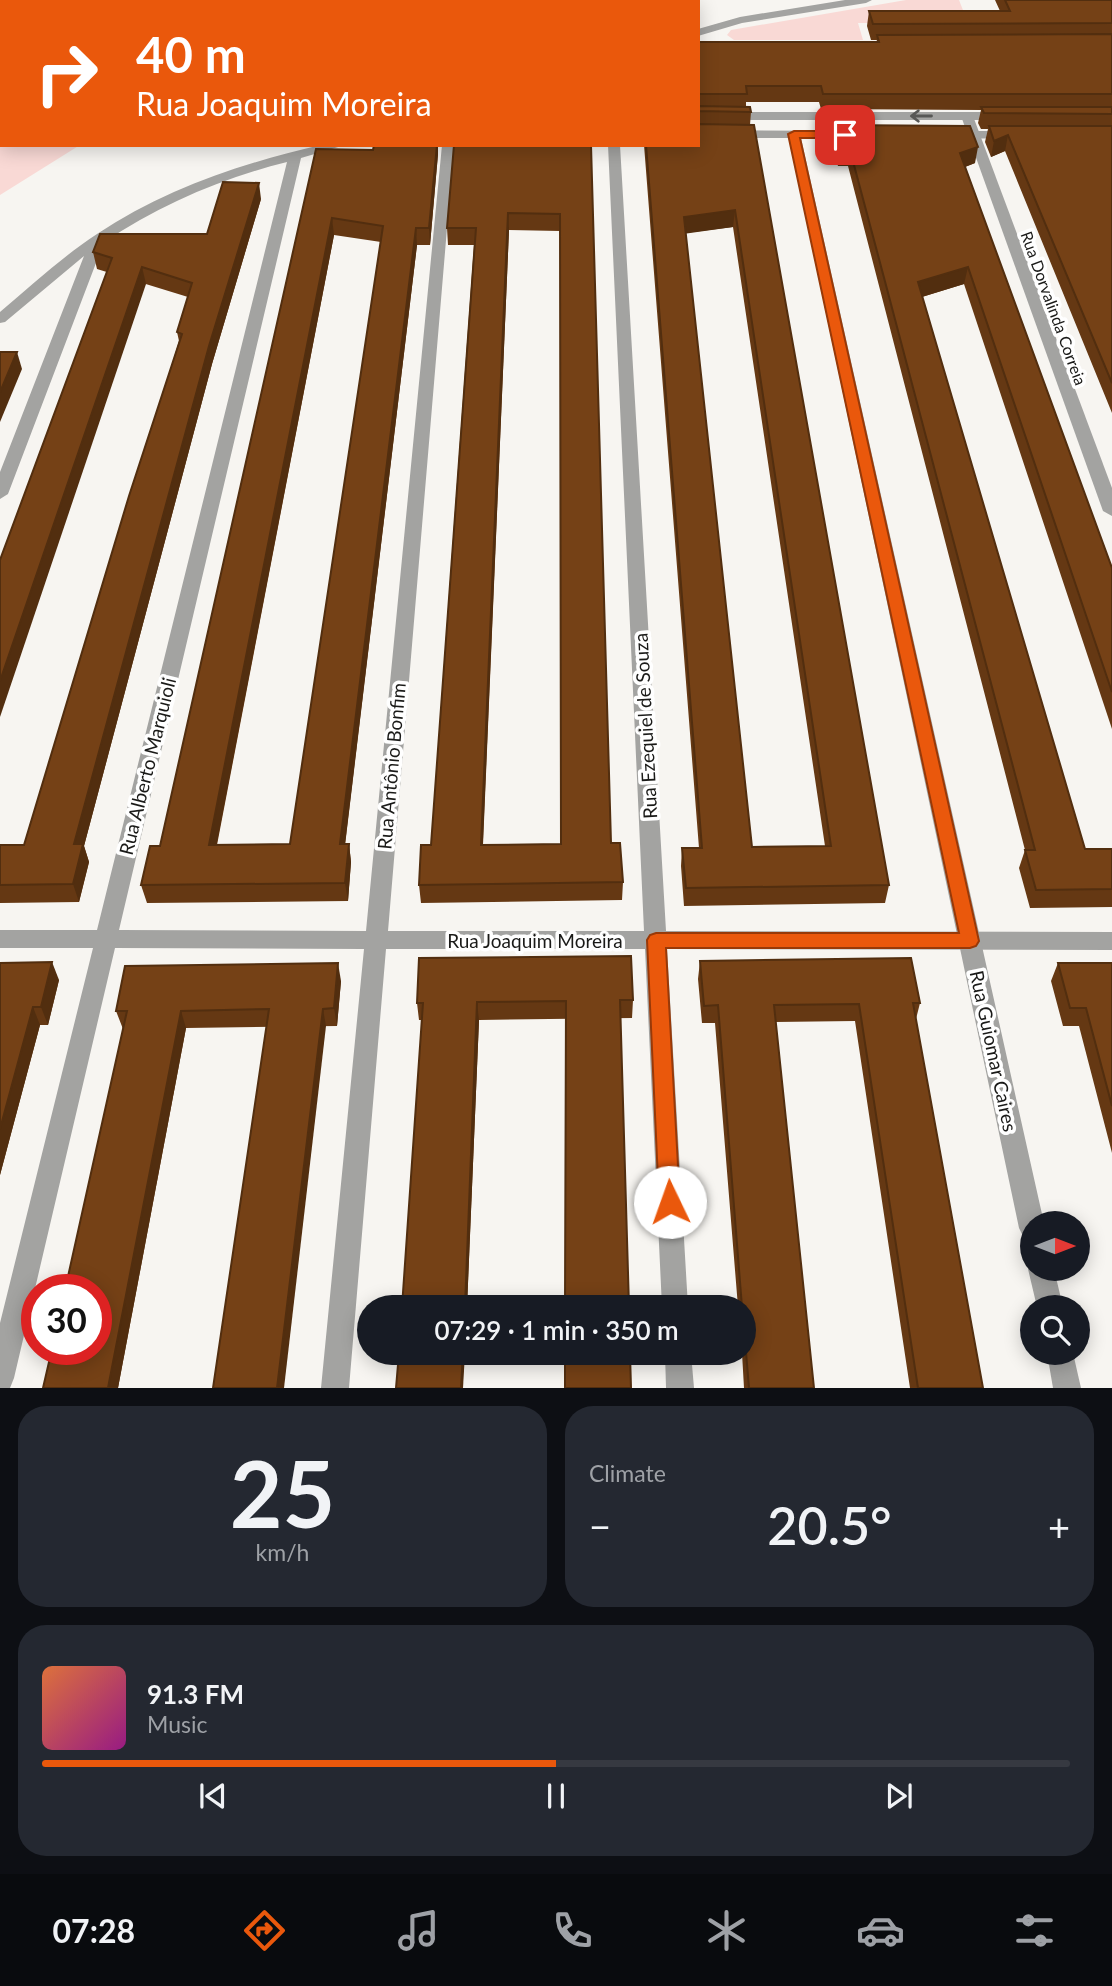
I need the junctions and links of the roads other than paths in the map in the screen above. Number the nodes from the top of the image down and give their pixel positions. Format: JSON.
{"nodes":[{"id":1,"x":866,"y":0,"type":"edge"},
{"id":2,"x":700,"y":32,"type":"edge"},
{"id":3,"x":700,"y":116,"type":"edge"},
{"id":4,"x":967,"y":116,"type":"junction"},
{"id":5,"x":1019,"y":116,"type":"edge"},
{"id":6,"x":700,"y":134,"type":"edge"},
{"id":7,"x":794,"y":134,"type":"junction"},
{"id":8,"x":862,"y":135,"type":"edge"},
{"id":9,"x":931,"y":135,"type":"edge"},
{"id":10,"x":972,"y":135,"type":"junction"},
{"id":11,"x":1028,"y":136,"type":"edge"},
{"id":12,"x":330,"y":147,"type":"edge"},
{"id":13,"x":448,"y":147,"type":"edge"},
{"id":14,"x":614,"y":147,"type":"edge"},
{"id":15,"x":295,"y":155,"type":"junction"},
{"id":16,"x":99,"y":239,"type":"junction"},
{"id":17,"x":0,"y":319,"type":"edge"},
{"id":18,"x":0,"y":494,"type":"edge"},
{"id":19,"x":1112,"y":511,"type":"edge"},
{"id":20,"x":0,"y":939,"type":"edge"},
{"id":21,"x":106,"y":939,"type":"junction"},
{"id":22,"x":375,"y":940,"type":"junction"},
{"id":23,"x":656,"y":940,"type":"junction"},
{"id":24,"x":970,"y":941,"type":"junction"},
{"id":25,"x":1112,"y":941,"type":"edge"},
{"id":26,"x":1028,"y":1211,"type":"edge"},
{"id":27,"x":675,"y":1295,"type":"edge"},
{"id":28,"x":679,"y":1365,"type":"edge"},
{"id":29,"x":1062,"y":1365,"type":"edge"},
{"id":30,"x":0,"y":1378,"type":"edge"},
{"id":31,"x":335,"y":1388,"type":"edge"},
{"id":32,"x":680,"y":1388,"type":"edge"},
{"id":33,"x":1067,"y":1388,"type":"edge"}],
"edges":[{"from":1,"to":2,"type":"street"},
{"from":4,"to":3,"type":"street","one_way":true},
{"from":4,"to":5,"type":"street"},
{"from":4,"to":10,"type":"street","name":"Rua Dorvalinda Correia"},
{"from":6,"to":7,"type":"street"},
{"from":7,"to":8,"type":"street"},
{"from":7,"to":24,"type":"street","name":"Rua Guiomar Caires"},
{"from":9,"to":10,"type":"street"},
{"from":10,"to":11,"type":"street"},
{"from":10,"to":19,"type":"street","name":"Rua Dorvalinda Correia"},
{"from":12,"to":15,"type":"street"},
{"from":13,"to":22,"type":"street","name":"Rua Antônio Bonfim"},
{"from":14,"to":23,"type":"street","name":"Rua Ezequiel de Souza"},
{"from":15,"to":16,"type":"street"},
{"from":15,"to":21,"type":"street","name":"Rua Alberto Marquioli"},
{"from":16,"to":17,"type":"street"},
{"from":16,"to":18,"type":"street"},
{"from":20,"to":21,"type":"street","name":"Rua Joaquim Moreira"},
{"from":21,"to":22,"type":"street","name":"Rua Joaquim Moreira"},
{"from":21,"to":30,"type":"street","name":"Rua Alberto Marquioli"},
{"from":22,"to":23,"type":"street","name":"Rua Joaquim Moreira"},
{"from":22,"to":31,"type":"street","name":"Rua Antônio Bonfim"},
{"from":23,"to":24,"type":"street","name":"Rua Joaquim Moreira"},
{"from":23,"to":27,"type":"street","name":"Rua Ezequiel de Souza"},
{"from":24,"to":25,"type":"street","name":"Rua Joaquim Moreira"},
{"from":24,"to":26,"type":"street","name":"Rua Guiomar Caires"},
{"from":28,"to":32,"type":"street"},
{"from":29,"to":33,"type":"street"}]}
